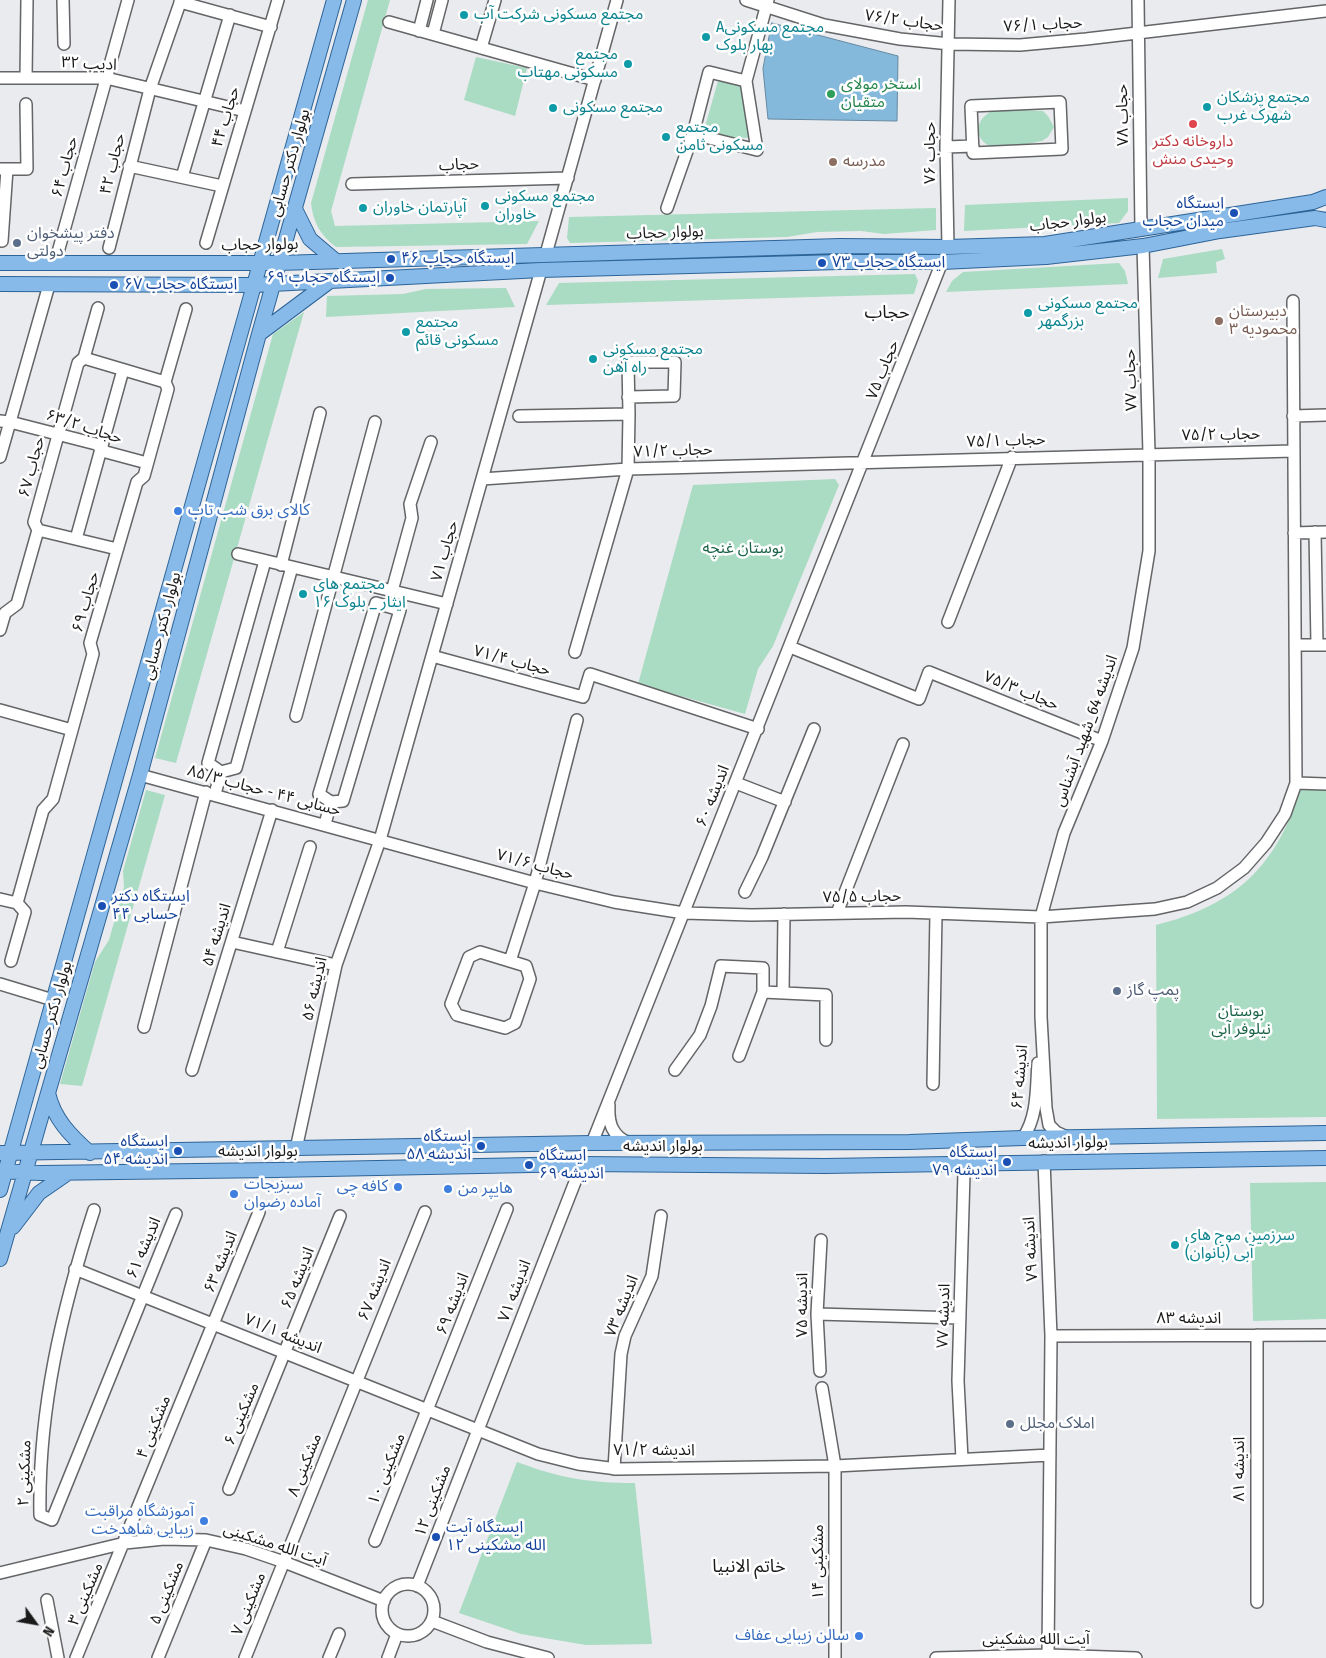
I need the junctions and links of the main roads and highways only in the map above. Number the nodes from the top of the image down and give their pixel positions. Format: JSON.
{"nodes":[{"id":1,"x":334,"y":0,"type":"edge"},
{"id":2,"x":354,"y":0,"type":"edge"},
{"id":3,"x":1326,"y":197,"type":"edge"},
{"id":4,"x":295,"y":209,"type":"junction"},
{"id":5,"x":1326,"y":220,"type":"edge"},
{"id":6,"x":840,"y":246,"type":"junction"},
{"id":7,"x":336,"y":261,"type":"junction"},
{"id":8,"x":840,"y":262,"type":"junction"},
{"id":9,"x":0,"y":263,"type":"edge"},
{"id":10,"x":260,"y":263,"type":"junction"},
{"id":11,"x":280,"y":263,"type":"junction"},
{"id":12,"x":330,"y":281,"type":"junction"},
{"id":13,"x":0,"y":284,"type":"edge"},
{"id":14,"x":274,"y":284,"type":"junction"},
{"id":15,"x":254,"y":285,"type":"junction"},
{"id":16,"x":259,"y":334,"type":"junction"},
{"id":17,"x":48,"y":1092,"type":"junction"},
{"id":18,"x":1326,"y":1133,"type":"edge"},
{"id":19,"x":909,"y":1142,"type":"junction"},
{"id":20,"x":5,"y":1153,"type":"edge"},
{"id":21,"x":30,"y":1153,"type":"junction"},
{"id":22,"x":90,"y":1153,"type":"junction"},
{"id":23,"x":1326,"y":1158,"type":"edge"},
{"id":24,"x":910,"y":1165,"type":"junction"},
{"id":25,"x":2,"y":1171,"type":"edge"},
{"id":26,"x":25,"y":1172,"type":"junction"},
{"id":27,"x":70,"y":1172,"type":"junction"},
{"id":28,"x":0,"y":1190,"type":"edge"},
{"id":29,"x":6,"y":1238,"type":"junction"},
{"id":30,"x":0,"y":1259,"type":"edge"}],
"edges":[{"from":1,"to":10,"type":"main road","name":"بولوار دکتر حسابی"},
{"from":2,"to":4,"type":"main road","name":"بولوار دکتر حسابی"},
{"from":3,"to":6,"type":"main road","name":"بولوار حجاب"},
{"from":4,"to":7,"type":"main road"},
{"from":4,"to":11,"type":"main road","name":"بولوار دکتر حسابی"},
{"from":5,"to":8,"type":"main road","name":"بولوار حجاب"},
{"from":6,"to":7,"type":"main road","name":"بولوار حجاب"},
{"from":6,"to":8,"type":"main road"},
{"from":7,"to":11,"type":"main road","name":"بولوار حجاب"},
{"from":8,"to":12,"type":"main road","name":"بولوار حجاب"},
{"from":9,"to":10,"type":"main road","name":"بولوار حجاب"},
{"from":10,"to":11,"type":"main road","name":"بولوار حجاب"},
{"from":10,"to":15,"type":"main road","name":"بولوار دکتر حسابی"},
{"from":11,"to":14,"type":"main road","name":"بولوار دکتر حسابی"},
{"from":12,"to":14,"type":"main road","name":"بولوار حجاب"},
{"from":12,"to":16,"type":"main road"},
{"from":13,"to":15,"type":"main road","name":"بولوار حجاب"},
{"from":14,"to":15,"type":"main road","name":"بولوار حجاب"},
{"from":14,"to":16,"type":"main road","name":"بولوار دکتر حسابی"},
{"from":15,"to":20,"type":"main road","name":"بولوار دکتر حسابی"},
{"from":16,"to":17,"type":"main road","name":"بولوار دکتر حسابی"},
{"from":17,"to":21,"type":"main road","name":"بولوار دکتر حسابی"},
{"from":17,"to":22,"type":"main road"},
{"from":18,"to":19,"type":"main road","name":"بولوار اندیشه"},
{"from":19,"to":22,"type":"main road","name":"بولوار اندیشه"},
{"from":19,"to":24,"type":"main road"},
{"from":20,"to":21,"type":"main road","name":"بولوار اندیشه"},
{"from":20,"to":25,"type":"main road","name":"بولوار دکتر حسابی"},
{"from":21,"to":22,"type":"main road","name":"بولوار اندیشه"},
{"from":21,"to":26,"type":"main road","name":"بولوار دکتر حسابی"},
{"from":23,"to":24,"type":"main road","name":"بولوار اندیشه"},
{"from":24,"to":27,"type":"main road","name":"بولوار اندیشه"},
{"from":25,"to":26,"type":"main road","name":"بولوار اندیشه"},
{"from":25,"to":28,"type":"main road","name":"بولوار دکتر حسابی"},
{"from":26,"to":27,"type":"main road","name":"بولوار اندیشه"},
{"from":26,"to":29,"type":"main road","name":"بولوار دکتر حسابی"},
{"from":27,"to":29,"type":"main road"},
{"from":29,"to":30,"type":"main road","name":"بولوار دکتر حسابی"}]}
